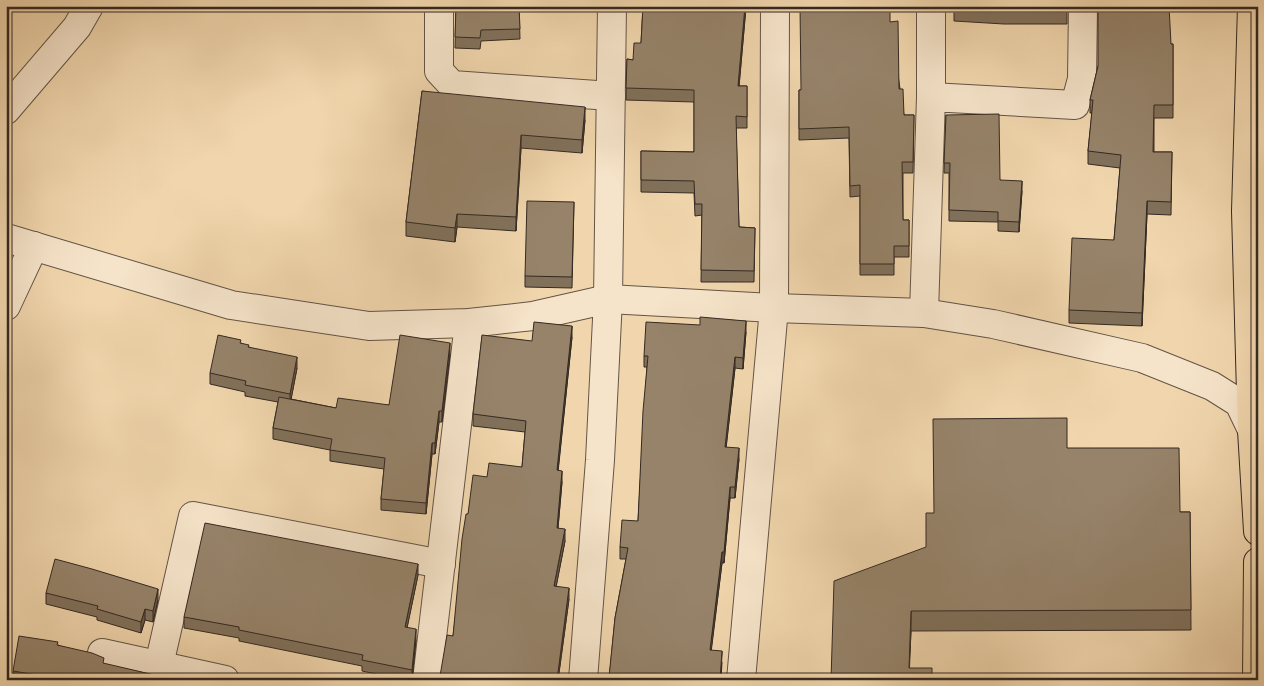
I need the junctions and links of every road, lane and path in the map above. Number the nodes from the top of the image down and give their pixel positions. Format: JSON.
{"nodes":[{"id":1,"x":89,"y":6,"type":"edge"},
{"id":2,"x":439,"y":6,"type":"edge"},
{"id":3,"x":612,"y":6,"type":"edge"},
{"id":4,"x":775,"y":6,"type":"edge"},
{"id":5,"x":931,"y":6,"type":"edge"},
{"id":6,"x":1083,"y":6,"type":"edge"},
{"id":7,"x":1252,"y":6,"type":"edge"},
{"id":8,"x":610,"y":96,"type":"junction"},
{"id":9,"x":931,"y":97,"type":"junction"},
{"id":10,"x":6,"y":110,"type":"edge"},
{"id":11,"x":6,"y":238,"type":"edge"},
{"id":12,"x":34,"y":246,"type":"junction"},
{"id":13,"x":608,"y":299,"type":"junction"},
{"id":14,"x":6,"y":306,"type":"edge"},
{"id":15,"x":774,"y":308,"type":"junction"},
{"id":16,"x":924,"y":313,"type":"junction"},
{"id":17,"x":469,"y":323,"type":"junction"},
{"id":18,"x":1255,"y":432,"type":"edge"},
{"id":19,"x":1258,"y":531,"type":"edge"},
{"id":20,"x":1258,"y":562,"type":"edge"},
{"id":21,"x":441,"y":564,"type":"junction"},
{"id":22,"x":102,"y":653,"type":"dead end"},
{"id":23,"x":159,"y":665,"type":"junction"},
{"id":24,"x":225,"y":680,"type":"edge"},
{"id":25,"x":427,"y":680,"type":"edge"},
{"id":26,"x":583,"y":680,"type":"edge"},
{"id":27,"x":741,"y":680,"type":"edge"},
{"id":28,"x":1257,"y":680,"type":"edge"}],
"edges":[{"from":1,"to":10,"type":"street"},
{"from":2,"to":8,"type":"street"},
{"from":3,"to":8,"type":"street"},
{"from":4,"to":15,"type":"street"},
{"from":5,"to":9,"type":"street"},
{"from":6,"to":9,"type":"street"},
{"from":7,"to":18,"type":"highway"},
{"from":8,"to":13,"type":"street"},
{"from":9,"to":16,"type":"street"},
{"from":11,"to":12,"type":"street"},
{"from":12,"to":14,"type":"street"},
{"from":12,"to":17,"type":"street"},
{"from":13,"to":15,"type":"street"},
{"from":13,"to":17,"type":"street"},
{"from":13,"to":26,"type":"street"},
{"from":15,"to":16,"type":"street"},
{"from":15,"to":27,"type":"street"},
{"from":16,"to":18,"type":"street"},
{"from":17,"to":21,"type":"street"},
{"from":18,"to":19,"type":"highway"},
{"from":20,"to":28,"type":"highway"},
{"from":21,"to":23,"type":"street"},
{"from":21,"to":25,"type":"street"},
{"from":22,"to":23,"type":"street"},
{"from":23,"to":24,"type":"street"}]}
